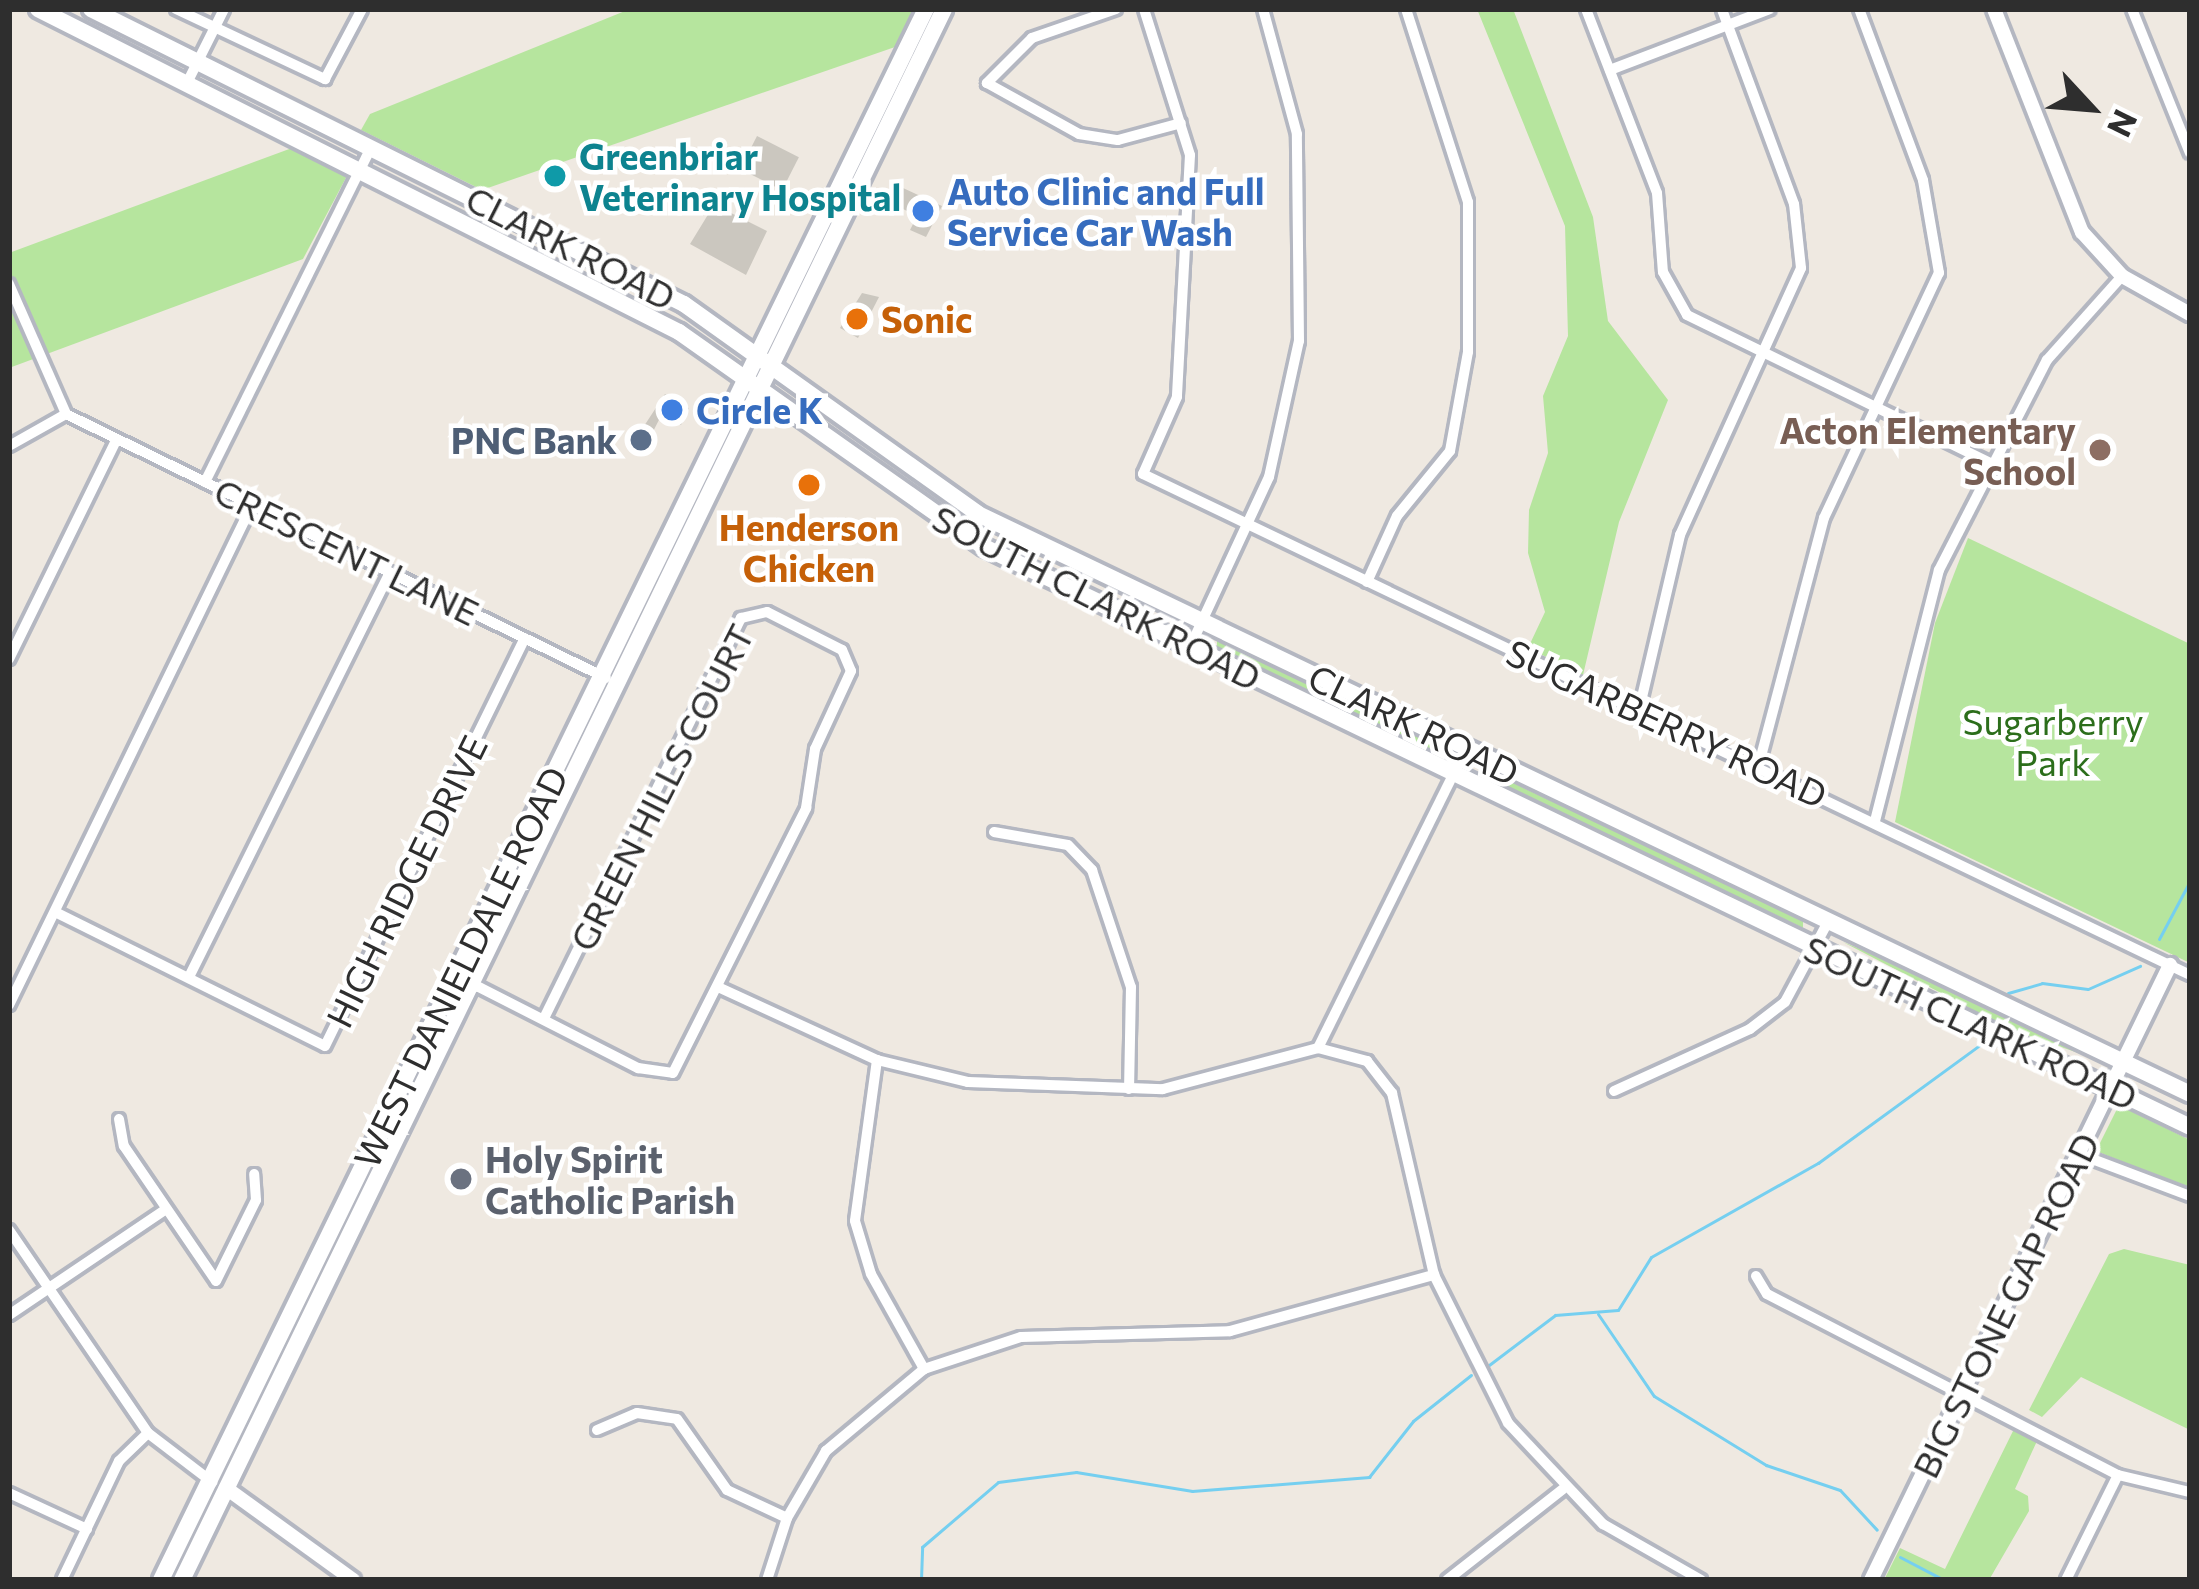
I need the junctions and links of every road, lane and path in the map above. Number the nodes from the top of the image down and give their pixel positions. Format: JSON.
{"nodes":[{"id":1,"x":38,"y":9,"type":"edge"},
{"id":2,"x":92,"y":9,"type":"edge"},
{"id":3,"x":176,"y":9,"type":"edge"},
{"id":4,"x":224,"y":9,"type":"edge"},
{"id":5,"x":362,"y":9,"type":"edge"},
{"id":6,"x":926,"y":9,"type":"edge"},
{"id":7,"x":944,"y":9,"type":"edge"},
{"id":8,"x":1117,"y":9,"type":"edge"},
{"id":9,"x":1144,"y":9,"type":"edge"},
{"id":10,"x":1263,"y":9,"type":"edge"},
{"id":11,"x":1406,"y":9,"type":"edge"},
{"id":12,"x":1586,"y":9,"type":"edge"},
{"id":13,"x":1722,"y":9,"type":"edge"},
{"id":14,"x":1770,"y":9,"type":"edge"},
{"id":15,"x":1858,"y":9,"type":"edge"},
{"id":16,"x":1994,"y":9,"type":"edge"},
{"id":17,"x":2132,"y":9,"type":"edge"},
{"id":18,"x":1728,"y":26,"type":"junction"},
{"id":19,"x":215,"y":28,"type":"junction"},
{"id":20,"x":198,"y":62,"type":"junction"},
{"id":21,"x":1610,"y":70,"type":"junction"},
{"id":22,"x":187,"y":82,"type":"junction"},
{"id":23,"x":1180,"y":123,"type":"junction"},
{"id":24,"x":879,"y":126,"type":"junction"},
{"id":25,"x":371,"y":147,"type":"junction"},
{"id":26,"x":2190,"y":153,"type":"edge"},
{"id":27,"x":361,"y":168,"type":"junction"},
{"id":28,"x":521,"y":222,"type":"junction"},
{"id":29,"x":510,"y":243,"type":"junction"},
{"id":30,"x":562,"y":270,"type":"junction"},
{"id":31,"x":624,"y":272,"type":"junction"},
{"id":32,"x":2122,"y":276,"type":"junction"},
{"id":33,"x":9,"y":284,"type":"edge"},
{"id":34,"x":2189,"y":311,"type":"edge"},
{"id":35,"x":1763,"y":352,"type":"junction"},
{"id":36,"x":767,"y":359,"type":"junction"},
{"id":37,"x":756,"y":381,"type":"junction"},
{"id":38,"x":1876,"y":408,"type":"junction"},
{"id":39,"x":70,"y":416,"type":"junction"},
{"id":40,"x":117,"y":439,"type":"junction"},
{"id":41,"x":9,"y":446,"type":"edge"},
{"id":42,"x":1994,"y":465,"type":"junction"},
{"id":43,"x":205,"y":482,"type":"junction"},
{"id":44,"x":253,"y":506,"type":"junction"},
{"id":45,"x":1252,"y":522,"type":"junction"},
{"id":46,"x":997,"y":523,"type":"junction"},
{"id":47,"x":685,"y":526,"type":"junction"},
{"id":48,"x":984,"y":547,"type":"junction"},
{"id":49,"x":390,"y":572,"type":"junction"},
{"id":50,"x":1366,"y":582,"type":"junction"},
{"id":51,"x":632,"y":613,"type":"junction"},
{"id":52,"x":650,"y":621,"type":"junction"},
{"id":53,"x":1202,"y":621,"type":"junction"},
{"id":54,"x":525,"y":638,"type":"junction"},
{"id":55,"x":1191,"y":645,"type":"junction"},
{"id":56,"x":9,"y":659,"type":"edge"},
{"id":57,"x":602,"y":676,"type":"junction"},
{"id":58,"x":620,"y":684,"type":"junction"},
{"id":59,"x":1639,"y":710,"type":"junction"},
{"id":60,"x":1466,"y":749,"type":"junction"},
{"id":61,"x":1759,"y":764,"type":"junction"},
{"id":62,"x":1454,"y":774,"type":"junction"},
{"id":63,"x":1875,"y":821,"type":"junction"},
{"id":64,"x":994,"y":832,"type":"dead end"},
{"id":65,"x":55,"y":912,"type":"junction"},
{"id":66,"x":1829,"y":920,"type":"junction"},
{"id":67,"x":1815,"y":949,"type":"junction"},
{"id":68,"x":2170,"y":964,"type":"junction"},
{"id":69,"x":455,"y":975,"type":"junction"},
{"id":70,"x":2190,"y":975,"type":"edge"},
{"id":71,"x":189,"y":977,"type":"junction"},
{"id":72,"x":474,"y":985,"type":"junction"},
{"id":73,"x":718,"y":987,"type":"junction"},
{"id":74,"x":9,"y":1005,"type":"edge"},
{"id":75,"x":544,"y":1019,"type":"junction"},
{"id":76,"x":1318,"y":1048,"type":"junction"},
{"id":77,"x":877,"y":1060,"type":"junction"},
{"id":78,"x":2123,"y":1062,"type":"junction"},
{"id":79,"x":408,"y":1073,"type":"junction"},
{"id":80,"x":425,"y":1082,"type":"junction"},
{"id":81,"x":2110,"y":1088,"type":"junction"},
{"id":82,"x":1130,"y":1089,"type":"junction"},
{"id":83,"x":1614,"y":1091,"type":"dead end"},
{"id":84,"x":2190,"y":1094,"type":"edge"},
{"id":85,"x":119,"y":1119,"type":"dead end"},
{"id":86,"x":2190,"y":1127,"type":"edge"},
{"id":87,"x":2079,"y":1154,"type":"junction"},
{"id":88,"x":254,"y":1174,"type":"dead end"},
{"id":89,"x":363,"y":1184,"type":"junction"},
{"id":90,"x":2190,"y":1196,"type":"edge"},
{"id":91,"x":166,"y":1209,"type":"junction"},
{"id":92,"x":9,"y":1231,"type":"edge"},
{"id":93,"x":1434,"y":1275,"type":"junction"},
{"id":94,"x":1756,"y":1276,"type":"dead end"},
{"id":95,"x":50,"y":1288,"type":"junction"},
{"id":96,"x":9,"y":1315,"type":"edge"},
{"id":97,"x":924,"y":1369,"type":"junction"},
{"id":98,"x":1964,"y":1388,"type":"junction"},
{"id":99,"x":597,"y":1430,"type":"dead end"},
{"id":100,"x":148,"y":1433,"type":"junction"},
{"id":101,"x":2118,"y":1475,"type":"junction"},
{"id":102,"x":218,"y":1484,"type":"junction"},
{"id":103,"x":1563,"y":1489,"type":"junction"},
{"id":104,"x":2190,"y":1492,"type":"edge"},
{"id":105,"x":9,"y":1493,"type":"edge"},
{"id":106,"x":787,"y":1518,"type":"junction"},
{"id":107,"x":87,"y":1529,"type":"junction"},
{"id":108,"x":335,"y":1576,"type":"edge"},
{"id":109,"x":62,"y":1580,"type":"edge"},
{"id":110,"x":161,"y":1580,"type":"edge"},
{"id":111,"x":182,"y":1580,"type":"edge"},
{"id":112,"x":353,"y":1580,"type":"edge"},
{"id":113,"x":767,"y":1580,"type":"edge"},
{"id":114,"x":1447,"y":1580,"type":"edge"},
{"id":115,"x":1701,"y":1580,"type":"edge"},
{"id":116,"x":1871,"y":1580,"type":"edge"},
{"id":117,"x":2066,"y":1580,"type":"edge"}],
"edges":[{"from":1,"to":22,"type":"main road","name":"SOUTH CLARK ROAD"},
{"from":2,"to":20,"type":"main road","name":"CLARK ROAD"},
{"from":3,"to":19,"type":"street"},
{"from":4,"to":19,"type":"street"},
{"from":5,"to":19,"type":"street"},
{"from":6,"to":24,"type":"main road"},
{"from":7,"to":24,"type":"main road"},
{"from":8,"to":23,"type":"street"},
{"from":9,"to":23,"type":"street"},
{"from":10,"to":45,"type":"street"},
{"from":11,"to":50,"type":"street"},
{"from":12,"to":21,"type":"street"},
{"from":13,"to":18,"type":"street"},
{"from":14,"to":18,"type":"street"},
{"from":15,"to":38,"type":"street"},
{"from":16,"to":32,"type":"street"},
{"from":17,"to":26,"type":"street"},
{"from":18,"to":21,"type":"street"},
{"from":18,"to":35,"type":"street"},
{"from":19,"to":20,"type":"street"},
{"from":20,"to":22,"type":"street"},
{"from":20,"to":25,"type":"main road","name":"CLARK ROAD"},
{"from":21,"to":35,"type":"street"},
{"from":22,"to":27,"type":"main road","name":"SOUTH CLARK ROAD"},
{"from":23,"to":45,"type":"street","name":"SUGARBERRY ROAD"},
{"from":24,"to":36,"type":"main road","name":"WEST DANIELDALE ROAD"},
{"from":25,"to":27,"type":"street"},
{"from":25,"to":28,"type":"main road","name":"CLARK ROAD"},
{"from":27,"to":29,"type":"main road","name":"SOUTH CLARK ROAD"},
{"from":27,"to":43,"type":"street"},
{"from":28,"to":29,"type":"main road"},
{"from":28,"to":31,"type":"main road","name":"CLARK ROAD"},
{"from":29,"to":30,"type":"main road","name":"SOUTH CLARK ROAD"},
{"from":30,"to":31,"type":"main road"},
{"from":30,"to":37,"type":"main road","name":"SOUTH CLARK ROAD"},
{"from":31,"to":36,"type":"main road","name":"CLARK ROAD"},
{"from":32,"to":34,"type":"street"},
{"from":32,"to":42,"type":"street"},
{"from":33,"to":39,"type":"street"},
{"from":35,"to":38,"type":"street"},
{"from":35,"to":59,"type":"street"},
{"from":36,"to":37,"type":"main road","name":"WEST DANIELDALE ROAD"},
{"from":36,"to":46,"type":"main road","name":"CLARK ROAD"},
{"from":37,"to":47,"type":"main road","name":"WEST DANIELDALE ROAD"},
{"from":37,"to":48,"type":"main road","name":"SOUTH CLARK ROAD"},
{"from":38,"to":42,"type":"street"},
{"from":38,"to":61,"type":"street"},
{"from":39,"to":40,"type":"street","name":"CRESCENT LANE"},
{"from":39,"to":41,"type":"street"},
{"from":40,"to":43,"type":"street","name":"CRESCENT LANE"},
{"from":40,"to":56,"type":"street"},
{"from":42,"to":63,"type":"street"},
{"from":43,"to":44,"type":"street","name":"CRESCENT LANE"},
{"from":44,"to":49,"type":"street","name":"CRESCENT LANE"},
{"from":44,"to":65,"type":"street"},
{"from":45,"to":50,"type":"street","name":"SUGARBERRY ROAD"},
{"from":45,"to":53,"type":"street"},
{"from":46,"to":48,"type":"main road"},
{"from":46,"to":53,"type":"main road","name":"CLARK ROAD"},
{"from":47,"to":51,"type":"main road","name":"WEST DANIELDALE ROAD"},
{"from":47,"to":52,"type":"main road","name":"WEST DANIELDALE ROAD"},
{"from":48,"to":55,"type":"main road","name":"SOUTH CLARK ROAD"},
{"from":49,"to":54,"type":"street","name":"CRESCENT LANE"},
{"from":49,"to":71,"type":"street"},
{"from":50,"to":59,"type":"street","name":"SUGARBERRY ROAD"},
{"from":51,"to":52,"type":"main road"},
{"from":51,"to":57,"type":"main road","name":"WEST DANIELDALE ROAD"},
{"from":52,"to":58,"type":"main road","name":"WEST DANIELDALE ROAD"},
{"from":53,"to":55,"type":"street"},
{"from":53,"to":60,"type":"main road","name":"CLARK ROAD"},
{"from":54,"to":57,"type":"street","name":"CRESCENT LANE"},
{"from":54,"to":71,"type":"street","name":"HIGH RIDGE DRIVE"},
{"from":55,"to":62,"type":"main road","name":"SOUTH CLARK ROAD"},
{"from":57,"to":58,"type":"street","name":"CRESCENT LANE"},
{"from":57,"to":69,"type":"main road","name":"WEST DANIELDALE ROAD"},
{"from":58,"to":72,"type":"main road","name":"WEST DANIELDALE ROAD"},
{"from":59,"to":61,"type":"street","name":"SUGARBERRY ROAD"},
{"from":60,"to":62,"type":"street"},
{"from":60,"to":66,"type":"main road","name":"CLARK ROAD"},
{"from":61,"to":63,"type":"street","name":"SUGARBERRY ROAD"},
{"from":62,"to":67,"type":"main road","name":"SOUTH CLARK ROAD"},
{"from":62,"to":76,"type":"street"},
{"from":63,"to":68,"type":"street","name":"SUGARBERRY ROAD"},
{"from":64,"to":82,"type":"street"},
{"from":65,"to":71,"type":"street","name":"HIGH RIDGE DRIVE"},
{"from":65,"to":74,"type":"street"},
{"from":66,"to":67,"type":"street"},
{"from":66,"to":78,"type":"main road","name":"CLARK ROAD"},
{"from":67,"to":81,"type":"main road","name":"SOUTH CLARK ROAD"},
{"from":67,"to":83,"type":"street"},
{"from":68,"to":70,"type":"street","name":"SUGARBERRY ROAD"},
{"from":68,"to":78,"type":"street","name":"BIG STONE GAP ROAD"},
{"from":69,"to":72,"type":"street","name":"GREEN HILLS COURT"},
{"from":69,"to":79,"type":"main road","name":"WEST DANIELDALE ROAD"},
{"from":72,"to":75,"type":"street","name":"GREEN HILLS COURT"},
{"from":72,"to":80,"type":"main road","name":"WEST DANIELDALE ROAD"},
{"from":73,"to":75,"type":"street","name":"GREEN HILLS COURT"},
{"from":73,"to":75,"type":"street","name":"GREEN HILLS COURT"},
{"from":73,"to":77,"type":"street"},
{"from":76,"to":82,"type":"street"},
{"from":76,"to":93,"type":"street"},
{"from":77,"to":82,"type":"street"},
{"from":77,"to":97,"type":"street"},
{"from":78,"to":81,"type":"street","name":"BIG STONE GAP ROAD"},
{"from":78,"to":84,"type":"main road","name":"CLARK ROAD"},
{"from":79,"to":80,"type":"main road"},
{"from":79,"to":89,"type":"main road","name":"WEST DANIELDALE ROAD"},
{"from":80,"to":89,"type":"main road","name":"WEST DANIELDALE ROAD"},
{"from":81,"to":86,"type":"main road","name":"SOUTH CLARK ROAD"},
{"from":81,"to":87,"type":"street","name":"BIG STONE GAP ROAD"},
{"from":85,"to":91,"type":"street"},
{"from":87,"to":90,"type":"street"},
{"from":87,"to":98,"type":"street","name":"BIG STONE GAP ROAD"},
{"from":88,"to":91,"type":"street"},
{"from":89,"to":102,"type":"main road","name":"WEST DANIELDALE ROAD"},
{"from":91,"to":95,"type":"street"},
{"from":92,"to":95,"type":"street"},
{"from":93,"to":97,"type":"street"},
{"from":93,"to":103,"type":"street"},
{"from":94,"to":98,"type":"street"},
{"from":95,"to":96,"type":"street"},
{"from":95,"to":100,"type":"street"},
{"from":97,"to":106,"type":"street"},
{"from":98,"to":101,"type":"street"},
{"from":98,"to":116,"type":"street","name":"BIG STONE GAP ROAD"},
{"from":99,"to":106,"type":"street"},
{"from":100,"to":102,"type":"street"},
{"from":100,"to":107,"type":"street"},
{"from":101,"to":104,"type":"street"},
{"from":101,"to":117,"type":"street"},
{"from":102,"to":108,"type":"street"},
{"from":102,"to":110,"type":"main road","name":"WEST DANIELDALE ROAD"},
{"from":102,"to":111,"type":"main road","name":"WEST DANIELDALE ROAD"},
{"from":103,"to":114,"type":"street"},
{"from":103,"to":115,"type":"street"},
{"from":105,"to":107,"type":"street"},
{"from":106,"to":113,"type":"street"},
{"from":107,"to":109,"type":"street"},
{"from":108,"to":112,"type":"street"}]}
